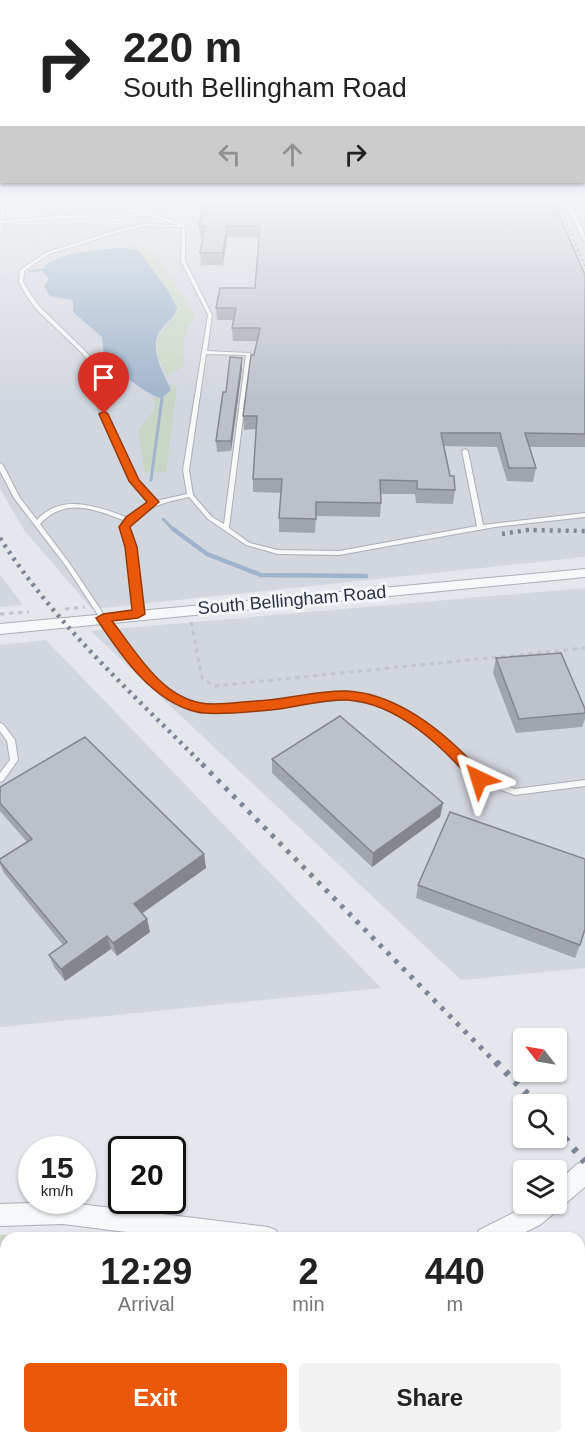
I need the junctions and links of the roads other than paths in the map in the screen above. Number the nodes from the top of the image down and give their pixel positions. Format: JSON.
{"nodes":[{"id":1,"x":28,"y":266,"type":"edge"},
{"id":2,"x":186,"y":266,"type":"edge"},
{"id":3,"x":205,"y":352,"type":"junction"},
{"id":4,"x":465,"y":451,"type":"dead end"},
{"id":5,"x":0,"y":465,"type":"edge"},
{"id":6,"x":190,"y":495,"type":"junction"},
{"id":7,"x":154,"y":502,"type":"junction"},
{"id":8,"x":585,"y":515,"type":"edge"},
{"id":9,"x":129,"y":520,"type":"junction"},
{"id":10,"x":37,"y":522,"type":"junction"},
{"id":11,"x":480,"y":528,"type":"junction"},
{"id":12,"x":226,"y":529,"type":"junction"},
{"id":13,"x":585,"y":573,"type":"edge"},
{"id":14,"x":138,"y":614,"type":"junction"},
{"id":15,"x":103,"y":618,"type":"junction"},
{"id":16,"x":0,"y":629,"type":"edge"},
{"id":17,"x":0,"y":726,"type":"edge"},
{"id":18,"x":0,"y":779,"type":"edge"},
{"id":19,"x":585,"y":783,"type":"edge"},
{"id":20,"x":585,"y":1172,"type":"edge"},
{"id":21,"x":567,"y":1189,"type":"edge"},
{"id":22,"x":536,"y":1214,"type":"edge"},
{"id":23,"x":0,"y":1215,"type":"edge"},
{"id":24,"x":219,"y":1232,"type":"edge"},
{"id":25,"x":500,"y":1232,"type":"edge"}],
"edges":[{"from":1,"to":7,"type":"lane"},
{"from":2,"to":3,"type":"lane"},
{"from":3,"to":6,"type":"lane"},
{"from":3,"to":12,"type":"lane"},
{"from":4,"to":11,"type":"lane"},
{"from":5,"to":10,"type":"lane"},
{"from":6,"to":7,"type":"lane"},
{"from":6,"to":12,"type":"lane"},
{"from":7,"to":9,"type":"lane"},
{"from":8,"to":11,"type":"lane"},
{"from":9,"to":10,"type":"lane"},
{"from":9,"to":14,"type":"lane"},
{"from":10,"to":15,"type":"lane"},
{"from":11,"to":12,"type":"lane"},
{"from":13,"to":14,"type":"street","name":"South Bellingham Road"},
{"from":14,"to":15,"type":"street","name":"South Bellingham Road"},
{"from":15,"to":16,"type":"street","name":"South Bellingham Road"},
{"from":15,"to":19,"type":"lane"},
{"from":17,"to":18,"type":"lane"},
{"from":20,"to":21,"type":"street"},
{"from":22,"to":25,"type":"street"},
{"from":23,"to":24,"type":"street"}]}
